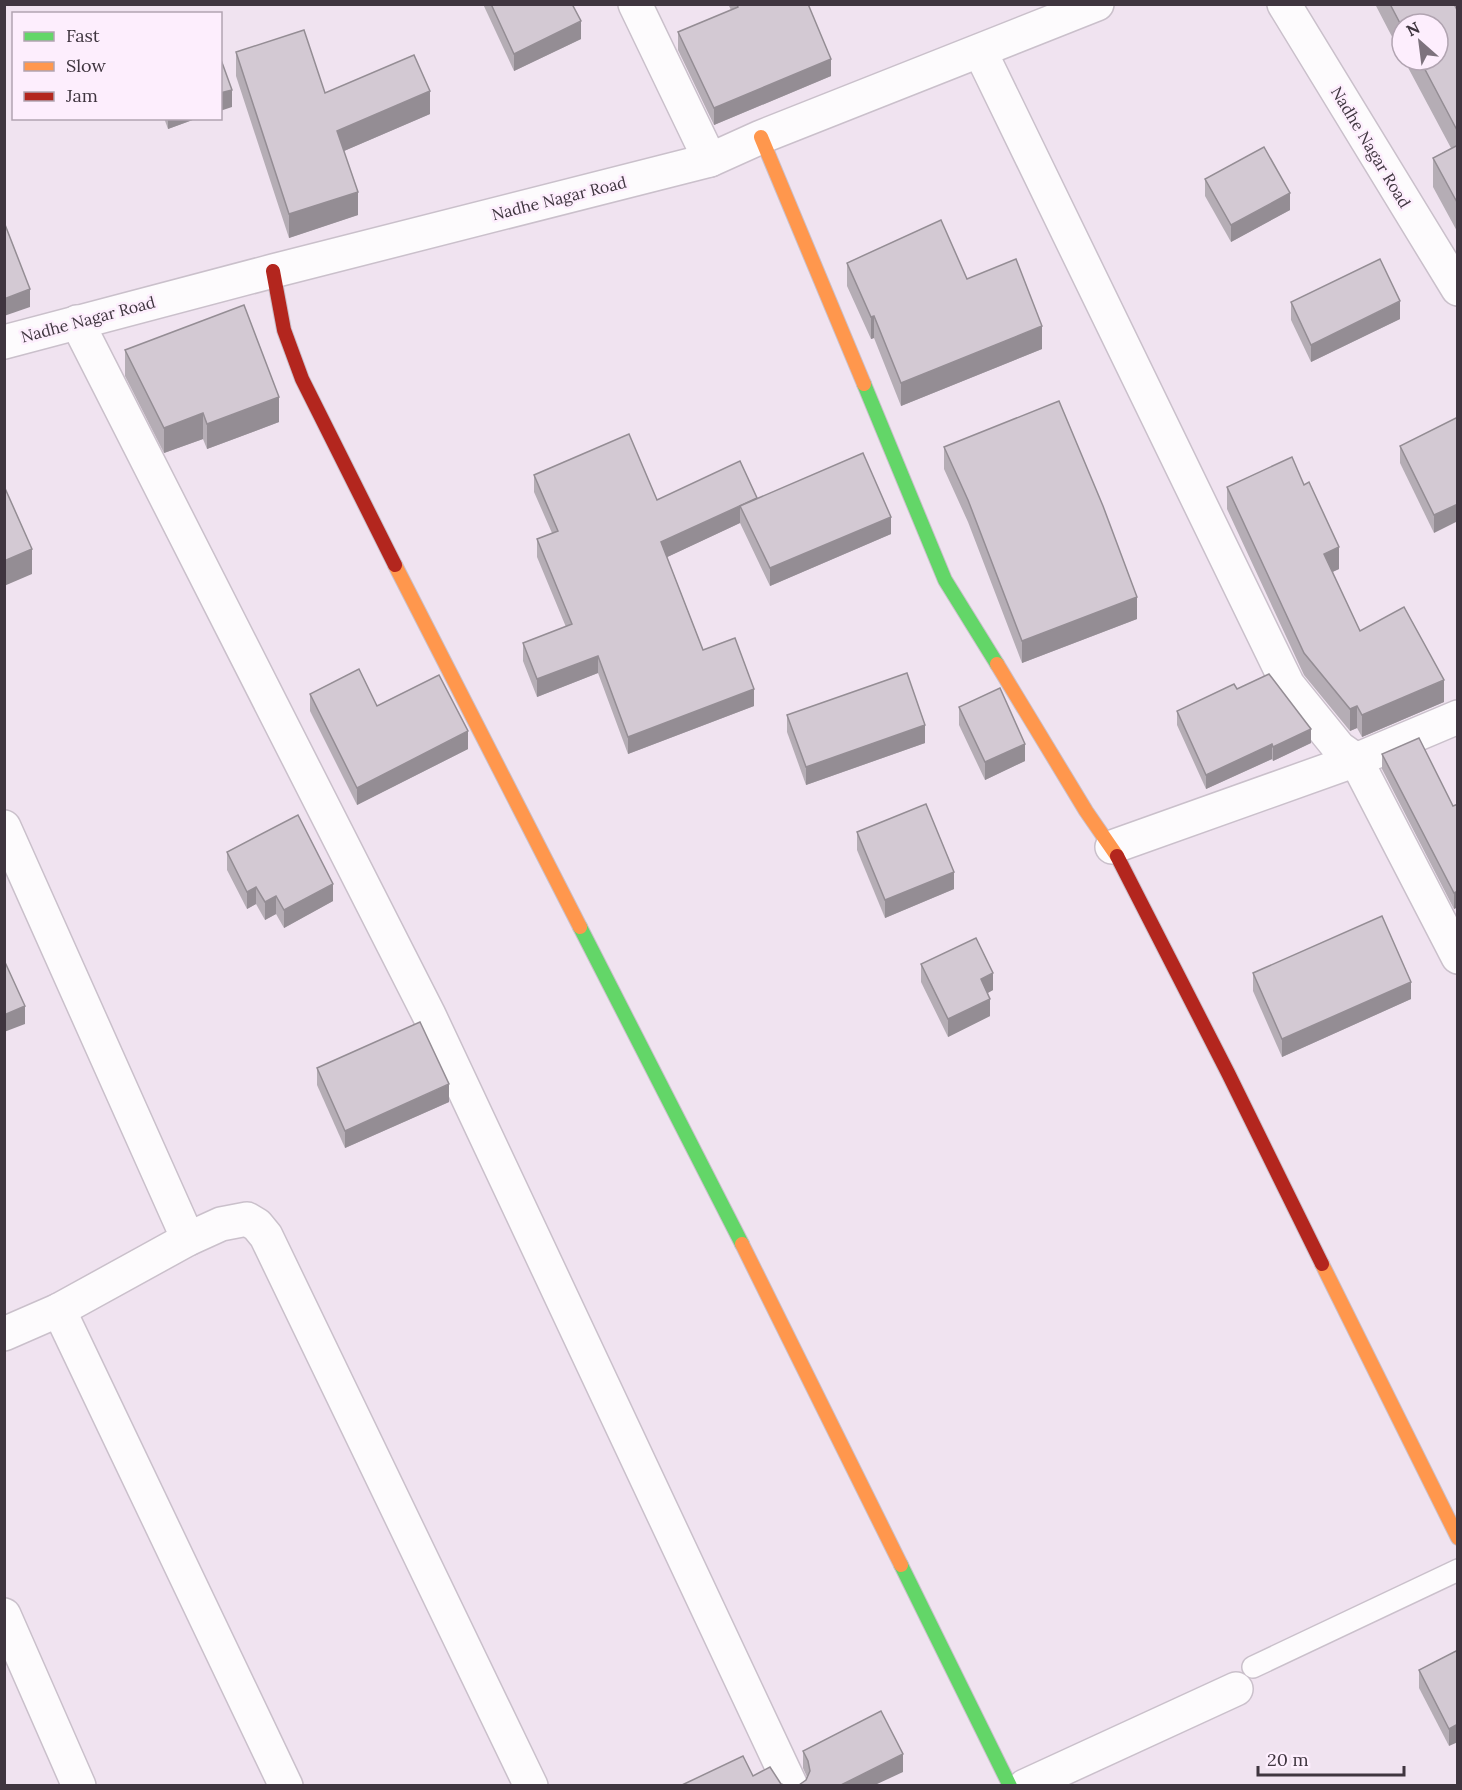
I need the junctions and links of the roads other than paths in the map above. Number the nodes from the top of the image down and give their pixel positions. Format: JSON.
{"nodes":[{"id":1,"x":635,"y":4,"type":"edge"},
{"id":2,"x":1097,"y":4,"type":"edge"},
{"id":3,"x":1284,"y":4,"type":"edge"},
{"id":4,"x":980,"y":51,"type":"junction"},
{"id":5,"x":760,"y":136,"type":"junction"},
{"id":6,"x":710,"y":160,"type":"junction"},
{"id":7,"x":273,"y":271,"type":"junction"},
{"id":8,"x":1458,"y":289,"type":"edge"},
{"id":9,"x":77,"y":322,"type":"junction"},
{"id":10,"x":4,"y":342,"type":"edge"},
{"id":11,"x":1458,"y":717,"type":"edge"},
{"id":12,"x":1356,"y":760,"type":"junction"},
{"id":13,"x":4,"y":827,"type":"edge"},
{"id":14,"x":1112,"y":847,"type":"junction"},
{"id":15,"x":1458,"y":957,"type":"edge"},
{"id":16,"x":188,"y":1239,"type":"junction"},
{"id":17,"x":59,"y":1310,"type":"junction"},
{"id":18,"x":4,"y":1334,"type":"edge"},
{"id":19,"x":1458,"y":1538,"type":"edge"},
{"id":20,"x":1458,"y":1570,"type":"edge"},
{"id":21,"x":4,"y":1615,"type":"edge"},
{"id":22,"x":1245,"y":1678,"type":"joint"},
{"id":23,"x":79,"y":1785,"type":"edge"},
{"id":24,"x":286,"y":1785,"type":"edge"},
{"id":25,"x":531,"y":1785,"type":"edge"},
{"id":26,"x":791,"y":1785,"type":"edge"},
{"id":27,"x":1010,"y":1785,"type":"edge"},
{"id":28,"x":1025,"y":1785,"type":"edge"}],
"edges":[{"from":1,"to":6,"type":"street"},
{"from":2,"to":4,"type":"street","name":"Nadhe Nagar Road"},
{"from":3,"to":8,"type":"street","name":"Nadhe Nagar Road"},
{"from":4,"to":5,"type":"street","name":"Nadhe Nagar Road"},
{"from":4,"to":12,"type":"street"},
{"from":5,"to":6,"type":"street","name":"Nadhe Nagar Road"},
{"from":5,"to":14,"type":"street"},
{"from":6,"to":7,"type":"street","name":"Nadhe Nagar Road"},
{"from":7,"to":9,"type":"street","name":"Nadhe Nagar Road"},
{"from":7,"to":27,"type":"street"},
{"from":9,"to":10,"type":"street","name":"Nadhe Nagar Road"},
{"from":9,"to":26,"type":"street"},
{"from":11,"to":12,"type":"street"},
{"from":12,"to":14,"type":"street"},
{"from":12,"to":15,"type":"street"},
{"from":13,"to":16,"type":"street"},
{"from":14,"to":19,"type":"street"},
{"from":16,"to":17,"type":"street"},
{"from":16,"to":25,"type":"street"},
{"from":17,"to":18,"type":"street"},
{"from":17,"to":24,"type":"street"},
{"from":20,"to":22,"type":"lane"},
{"from":21,"to":23,"type":"street"},
{"from":22,"to":28,"type":"street"}]}
